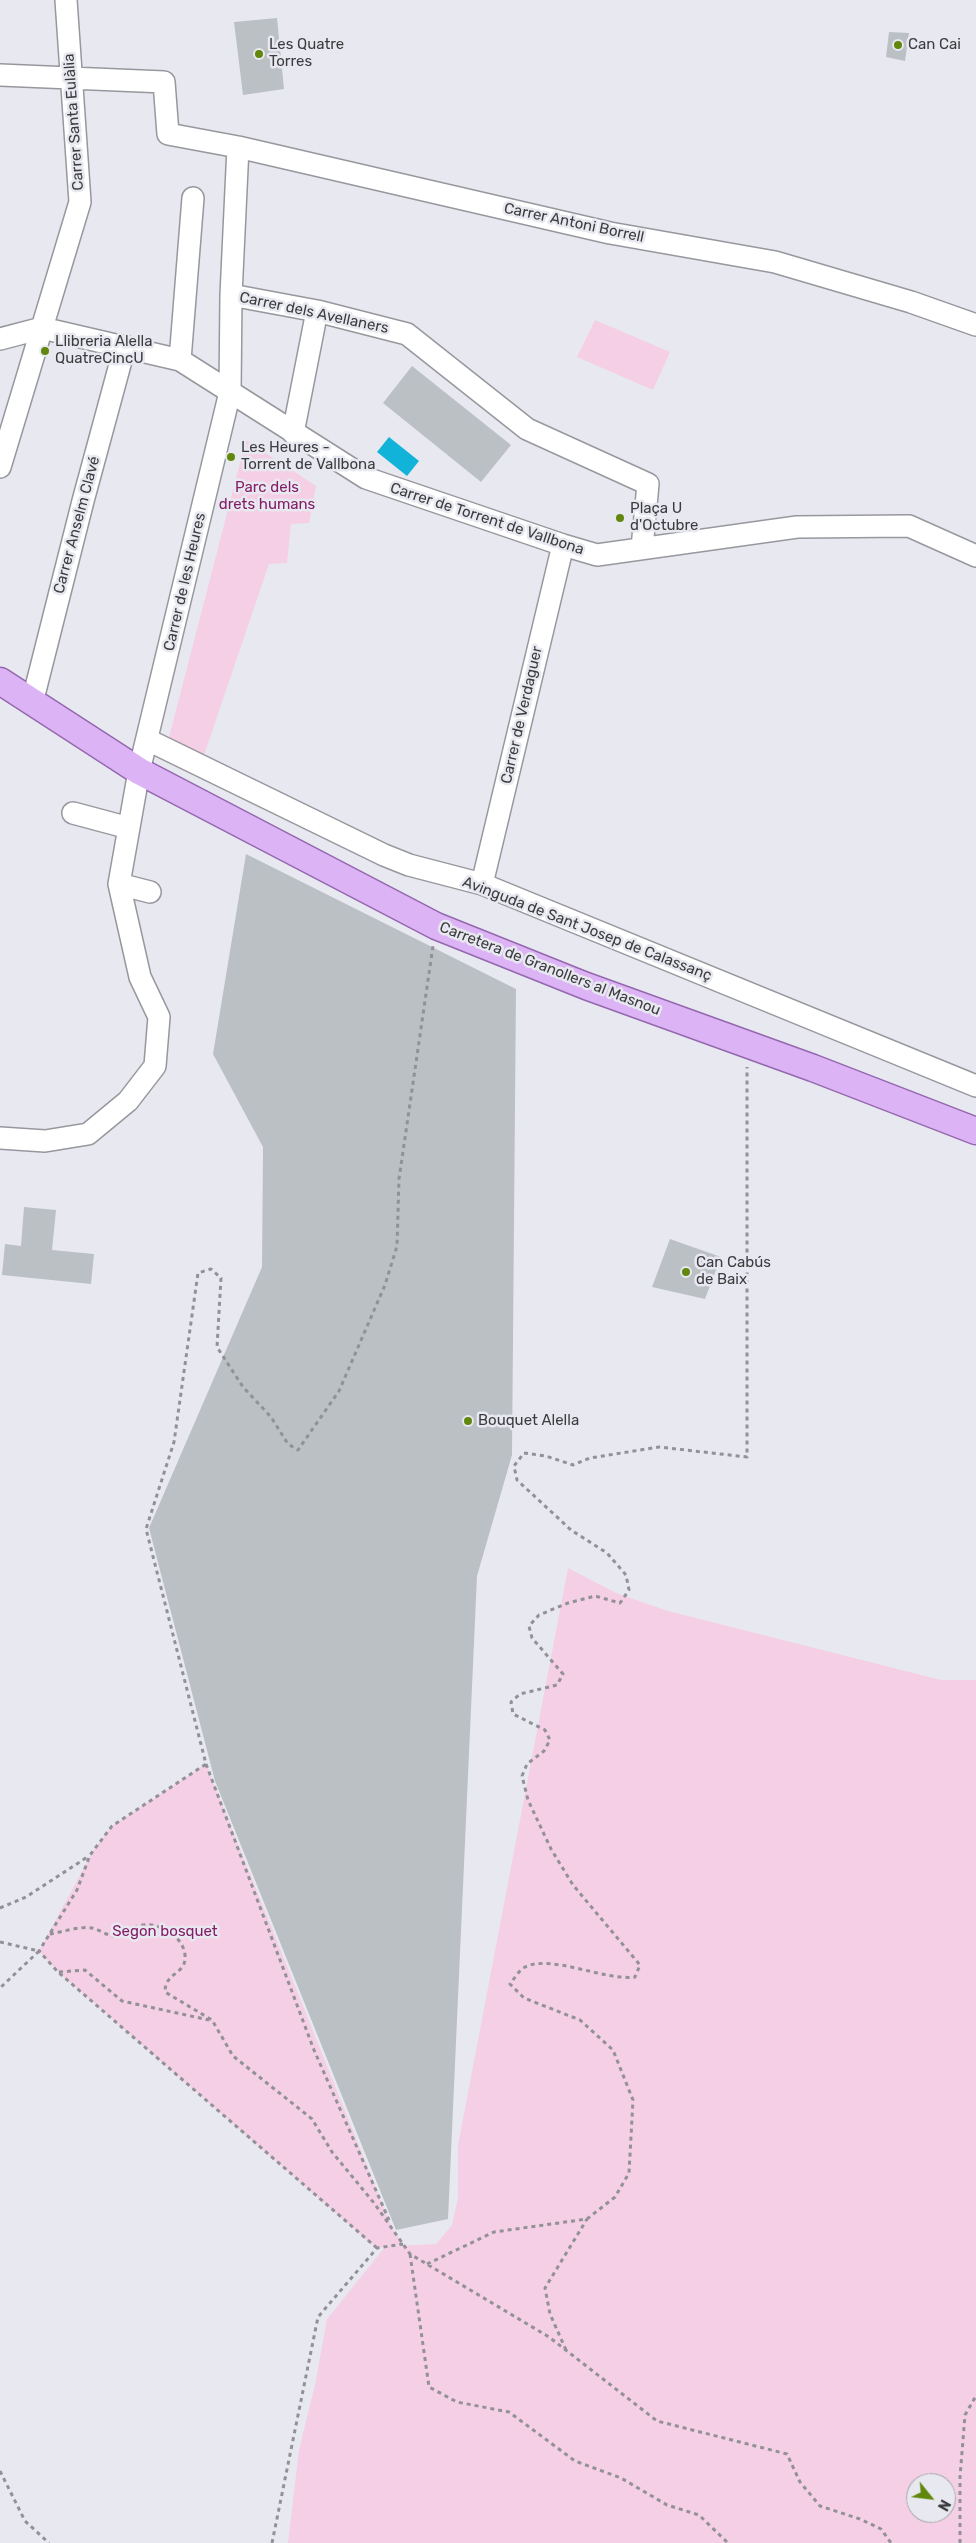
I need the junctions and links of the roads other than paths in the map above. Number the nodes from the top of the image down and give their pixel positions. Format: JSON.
{"nodes":[{"id":1,"x":66,"y":0,"type":"edge"},
{"id":2,"x":0,"y":75,"type":"edge"},
{"id":3,"x":71,"y":77,"type":"junction"},
{"id":4,"x":238,"y":147,"type":"junction"},
{"id":5,"x":193,"y":198,"type":"dead end"},
{"id":6,"x":231,"y":295,"type":"junction"},
{"id":7,"x":317,"y":311,"type":"junction"},
{"id":8,"x":976,"y":325,"type":"edge"},
{"id":9,"x":42,"y":328,"type":"junction"},
{"id":10,"x":0,"y":340,"type":"edge"},
{"id":11,"x":125,"y":346,"type":"junction"},
{"id":12,"x":180,"y":360,"type":"junction"},
{"id":13,"x":230,"y":392,"type":"junction"},
{"id":14,"x":293,"y":433,"type":"junction"},
{"id":15,"x":0,"y":467,"type":"edge"},
{"id":16,"x":563,"y":546,"type":"junction"},
{"id":17,"x":642,"y":548,"type":"junction"},
{"id":18,"x":976,"y":556,"type":"edge"},
{"id":19,"x":0,"y":681,"type":"edge"},
{"id":20,"x":32,"y":703,"type":"junction"},
{"id":21,"x":148,"y":740,"type":"junction"},
{"id":22,"x":139,"y":771,"type":"junction"},
{"id":23,"x":73,"y":813,"type":"dead end"},
{"id":24,"x":129,"y":828,"type":"junction"},
{"id":25,"x":119,"y":884,"type":"junction"},
{"id":26,"x":482,"y":884,"type":"junction"},
{"id":27,"x":150,"y":892,"type":"dead end"},
{"id":28,"x":976,"y":1086,"type":"edge"},
{"id":29,"x":976,"y":1131,"type":"edge"},
{"id":30,"x":0,"y":1138,"type":"edge"}],
"edges":[{"from":1,"to":3,"type":"street","name":"Carrer Santa Eulàlia"},
{"from":2,"to":3,"type":"street"},
{"from":3,"to":4,"type":"street","name":"Carrer Antoni Borrell"},
{"from":3,"to":9,"type":"street","name":"Carrer Santa Eulàlia"},
{"from":4,"to":6,"type":"street","name":"Carrer de les Heures"},
{"from":4,"to":8,"type":"street","name":"Carrer Antoni Borrell"},
{"from":5,"to":12,"type":"street"},
{"from":6,"to":7,"type":"street","name":"Carrer dels Avellaners"},
{"from":6,"to":13,"type":"street","name":"Carrer de les Heures"},
{"from":7,"to":14,"type":"street"},
{"from":7,"to":17,"type":"street","name":"Carrer dels Avellaners"},
{"from":9,"to":10,"type":"street","name":"Carrer de Torrent de Vallbona"},
{"from":9,"to":11,"type":"street","name":"Carrer de Torrent de Vallbona"},
{"from":9,"to":15,"type":"street","name":"Carrer Santa Eulàlia"},
{"from":11,"to":12,"type":"street","name":"Carrer de Torrent de Vallbona"},
{"from":11,"to":20,"type":"street","name":"Carrer Anselm Clavé"},
{"from":12,"to":13,"type":"street","name":"Carrer de Torrent de Vallbona"},
{"from":13,"to":14,"type":"street","name":"Carrer de Torrent de Vallbona"},
{"from":13,"to":21,"type":"street","name":"Carrer de les Heures"},
{"from":14,"to":16,"type":"street","name":"Carrer de Torrent de Vallbona"},
{"from":16,"to":17,"type":"street","name":"Carrer de Torrent de Vallbona"},
{"from":16,"to":26,"type":"street","name":"Carrer de Verdaguer"},
{"from":17,"to":18,"type":"street","name":"Carrer de Torrent de Vallbona"},
{"from":19,"to":20,"type":"main road","name":"Carretera de Granollers al Masnou"},
{"from":20,"to":22,"type":"main road","name":"Carretera de Granollers al Masnou"},
{"from":21,"to":22,"type":"street","name":"Carrer de les Heures"},
{"from":21,"to":26,"type":"street","name":"Avinguda de Sant Josep de Calassanç"},
{"from":22,"to":24,"type":"street","name":"Carrer de les Heures"},
{"from":22,"to":29,"type":"main road","name":"Carretera de Granollers al Masnou"},
{"from":23,"to":24,"type":"street"},
{"from":24,"to":25,"type":"street","name":"Carrer de les Heures"},
{"from":25,"to":27,"type":"street"},
{"from":25,"to":30,"type":"street"},
{"from":26,"to":28,"type":"street","name":"Avinguda de Sant Josep de Calassanç"}]}
